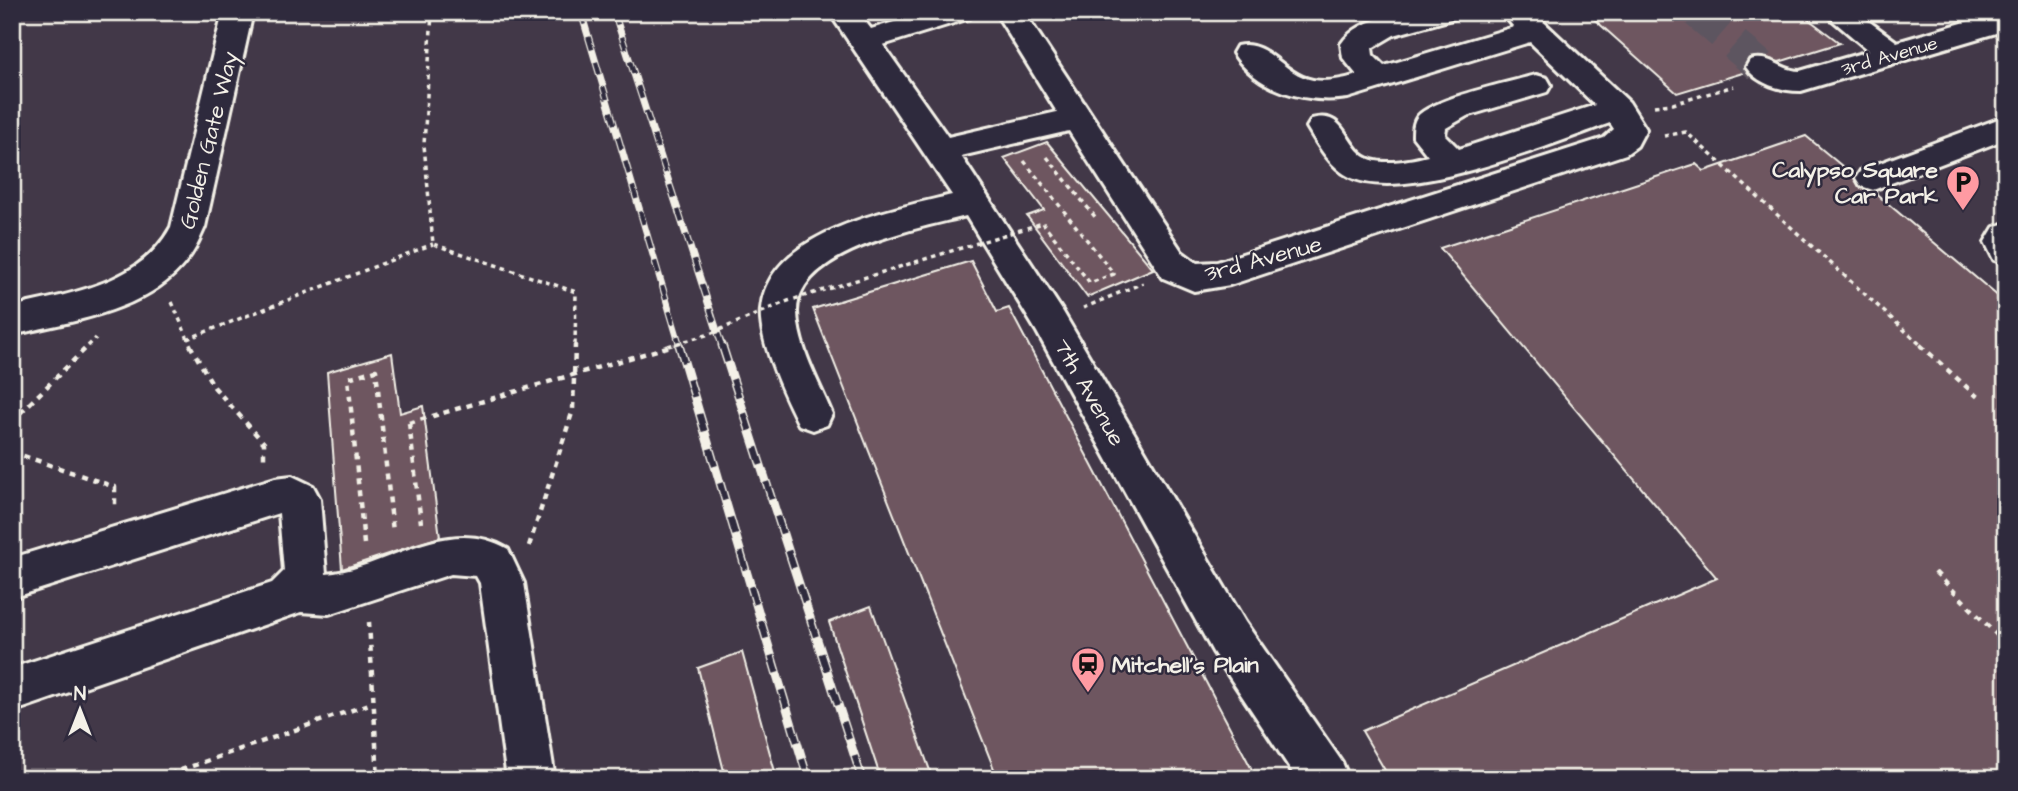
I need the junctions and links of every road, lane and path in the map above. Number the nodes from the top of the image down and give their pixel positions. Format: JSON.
{"nodes":[{"id":1,"x":15,"y":12,"type":"edge"},
{"id":2,"x":239,"y":12,"type":"edge"},
{"id":3,"x":432,"y":12,"type":"edge"},
{"id":4,"x":843,"y":12,"type":"edge"},
{"id":5,"x":960,"y":12,"type":"edge"},
{"id":6,"x":1009,"y":12,"type":"edge"},
{"id":7,"x":1445,"y":12,"type":"edge"},
{"id":8,"x":1837,"y":12,"type":"edge"},
{"id":9,"x":1917,"y":12,"type":"edge"},
{"id":10,"x":1993,"y":18,"type":"edge"},
{"id":11,"x":1525,"y":22,"type":"edge"},
{"id":12,"x":1861,"y":22,"type":"edge"},
{"id":13,"x":12,"y":28,"type":"edge"},
{"id":14,"x":1952,"y":36,"type":"junction"},
{"id":15,"x":864,"y":41,"type":"junction"},
{"id":16,"x":1248,"y":52,"type":"dead end"},
{"id":17,"x":1892,"y":53,"type":"junction"},
{"id":18,"x":1766,"y":71,"type":"joint"},
{"id":19,"x":1379,"y":79,"type":"junction"},
{"id":20,"x":1536,"y":86,"type":"dead end"},
{"id":21,"x":1618,"y":109,"type":"junction"},
{"id":22,"x":1077,"y":118,"type":"junction"},
{"id":23,"x":1323,"y":127,"type":"dead end"},
{"id":24,"x":2006,"y":127,"type":"edge"},
{"id":25,"x":1615,"y":146,"type":"junction"},
{"id":26,"x":940,"y":150,"type":"junction"},
{"id":27,"x":1044,"y":153,"type":"dead end"},
{"id":28,"x":1034,"y":157,"type":"dead end"},
{"id":29,"x":1451,"y":162,"type":"junction"},
{"id":30,"x":1873,"y":178,"type":"dead end"},
{"id":31,"x":974,"y":202,"type":"junction"},
{"id":32,"x":1104,"y":228,"type":"dead end"},
{"id":33,"x":2006,"y":236,"type":"edge"},
{"id":34,"x":433,"y":244,"type":"junction"},
{"id":35,"x":2006,"y":251,"type":"edge"},
{"id":36,"x":167,"y":264,"type":"junction"},
{"id":37,"x":1139,"y":270,"type":"dead end"},
{"id":38,"x":124,"y":289,"type":"junction"},
{"id":39,"x":12,"y":321,"type":"edge"},
{"id":40,"x":1050,"y":322,"type":"junction"},
{"id":41,"x":187,"y":339,"type":"junction"},
{"id":42,"x":1980,"y":399,"type":"dead end"},
{"id":43,"x":813,"y":414,"type":"dead end"},
{"id":44,"x":12,"y":421,"type":"edge"},
{"id":45,"x":12,"y":452,"type":"edge"},
{"id":46,"x":263,"y":500,"type":"junction"},
{"id":47,"x":423,"y":535,"type":"dead end"},
{"id":48,"x":395,"y":545,"type":"dead end"},
{"id":49,"x":116,"y":546,"type":"junction"},
{"id":50,"x":494,"y":563,"type":"junction"},
{"id":51,"x":1935,"y":572,"type":"dead end"},
{"id":52,"x":12,"y":578,"type":"edge"},
{"id":53,"x":368,"y":582,"type":"junction"},
{"id":54,"x":294,"y":592,"type":"junction"},
{"id":55,"x":2006,"y":644,"type":"edge"},
{"id":56,"x":12,"y":690,"type":"edge"},
{"id":57,"x":373,"y":702,"type":"junction"},
{"id":58,"x":158,"y":778,"type":"edge"},
{"id":59,"x":377,"y":779,"type":"edge"},
{"id":60,"x":531,"y":779,"type":"edge"},
{"id":61,"x":1325,"y":779,"type":"edge"}],
"edges":[{"from":1,"to":13,"type":"path"},
{"from":2,"to":36,"type":"street","name":"Golden Gate Way"},
{"from":3,"to":34,"type":"path"},
{"from":4,"to":15,"type":"street","name":"7th Avenue"},
{"from":5,"to":15,"type":"street"},
{"from":6,"to":22,"type":"street"},
{"from":7,"to":19,"type":"street"},
{"from":8,"to":12,"type":"street"},
{"from":9,"to":14,"type":"street"},
{"from":10,"to":14,"type":"street","name":"3rd Avenue"},
{"from":11,"to":19,"type":"street"},
{"from":11,"to":21,"type":"street"},
{"from":12,"to":17,"type":"street"},
{"from":14,"to":17,"type":"street","name":"3rd Avenue"},
{"from":15,"to":26,"type":"street","name":"7th Avenue"},
{"from":16,"to":19,"type":"street"},
{"from":17,"to":18,"type":"street","name":"3rd Avenue"},
{"from":18,"to":21,"type":"path"},
{"from":20,"to":29,"type":"street"},
{"from":21,"to":25,"type":"street"},
{"from":21,"to":29,"type":"street"},
{"from":22,"to":25,"type":"street","name":"3rd Avenue"},
{"from":22,"to":26,"type":"street"},
{"from":23,"to":29,"type":"street"},
{"from":24,"to":30,"type":"street"},
{"from":25,"to":42,"type":"path"},
{"from":26,"to":31,"type":"street","name":"7th Avenue"},
{"from":27,"to":32,"type":"path"},
{"from":28,"to":47,"type":"path","bridge":true},
{"from":31,"to":40,"type":"street","name":"7th Avenue"},
{"from":31,"to":43,"type":"street"},
{"from":33,"to":35,"type":"street"},
{"from":34,"to":41,"type":"path"},
{"from":34,"to":50,"type":"path"},
{"from":36,"to":38,"type":"street","name":"Golden Gate Way"},
{"from":36,"to":41,"type":"path"},
{"from":37,"to":40,"type":"path"},
{"from":38,"to":39,"type":"street","name":"Golden Gate Way"},
{"from":38,"to":44,"type":"path"},
{"from":40,"to":61,"type":"street","name":"7th Avenue"},
{"from":41,"to":46,"type":"path"},
{"from":45,"to":49,"type":"path"},
{"from":46,"to":49,"type":"street"},
{"from":46,"to":54,"type":"street"},
{"from":48,"to":53,"type":"path"},
{"from":49,"to":52,"type":"street"},
{"from":50,"to":53,"type":"street"},
{"from":50,"to":60,"type":"street"},
{"from":51,"to":55,"type":"path"},
{"from":53,"to":54,"type":"street"},
{"from":53,"to":57,"type":"path"},
{"from":54,"to":56,"type":"street"},
{"from":57,"to":58,"type":"path"},
{"from":57,"to":59,"type":"path"}]}
